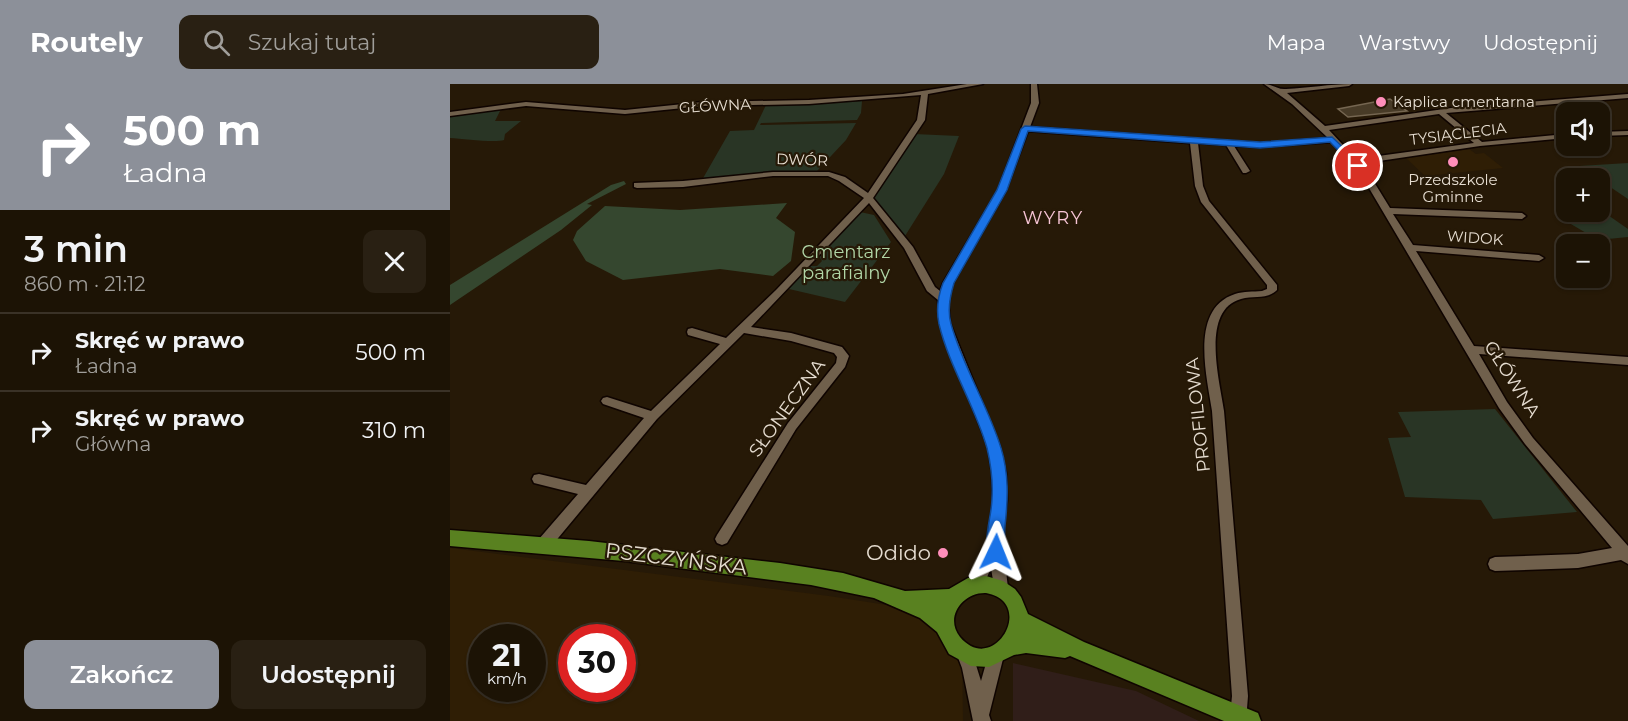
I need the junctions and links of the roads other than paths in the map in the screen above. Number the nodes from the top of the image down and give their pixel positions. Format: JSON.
{"nodes":[{"id":1,"x":980,"y":84,"type":"edge"},
{"id":2,"x":1034,"y":84,"type":"edge"},
{"id":3,"x":1267,"y":84,"type":"edge"},
{"id":4,"x":1349,"y":84,"type":"edge"},
{"id":5,"x":1282,"y":92,"type":"junction"},
{"id":6,"x":925,"y":94,"type":"junction"},
{"id":7,"x":1628,"y":96,"type":"edge"},
{"id":8,"x":1441,"y":112,"type":"junction"},
{"id":9,"x":450,"y":114,"type":"edge"},
{"id":10,"x":1025,"y":129,"type":"junction"},
{"id":11,"x":1321,"y":129,"type":"junction"},
{"id":12,"x":1628,"y":133,"type":"edge"},
{"id":13,"x":1610,"y":134,"type":"edge"},
{"id":14,"x":1556,"y":137,"type":"edge"},
{"id":15,"x":1194,"y":140,"type":"junction"},
{"id":16,"x":1332,"y":140,"type":"junction"},
{"id":17,"x":1229,"y":143,"type":"junction"},
{"id":18,"x":1480,"y":144,"type":"junction"},
{"id":19,"x":1354,"y":162,"type":"junction"},
{"id":20,"x":1246,"y":171,"type":"dead end"},
{"id":21,"x":637,"y":185,"type":"dead end"},
{"id":22,"x":869,"y":198,"type":"junction"},
{"id":23,"x":1387,"y":211,"type":"junction"},
{"id":24,"x":1522,"y":216,"type":"dead end"},
{"id":25,"x":1409,"y":248,"type":"junction"},
{"id":26,"x":1539,"y":258,"type":"dead end"},
{"id":27,"x":944,"y":298,"type":"junction"},
{"id":28,"x":742,"y":329,"type":"junction"},
{"id":29,"x":692,"y":332,"type":"dead end"},
{"id":30,"x":728,"y":342,"type":"junction"},
{"id":31,"x":1470,"y":350,"type":"junction"},
{"id":32,"x":1628,"y":361,"type":"edge"},
{"id":33,"x":607,"y":401,"type":"dead end"},
{"id":34,"x":653,"y":416,"type":"junction"},
{"id":35,"x":539,"y":479,"type":"dead end"},
{"id":36,"x":588,"y":491,"type":"junction"},
{"id":37,"x":995,"y":537,"type":"junction"},
{"id":38,"x":450,"y":538,"type":"edge"},
{"id":39,"x":722,"y":539,"type":"dead end"},
{"id":40,"x":544,"y":544,"type":"junction"},
{"id":41,"x":1627,"y":554,"type":"edge"},
{"id":42,"x":1496,"y":564,"type":"dead end"},
{"id":43,"x":976,"y":586,"type":"junction"},
{"id":44,"x":1000,"y":588,"type":"junction"},
{"id":45,"x":956,"y":597,"type":"junction"},
{"id":46,"x":900,"y":599,"type":"junction"},
{"id":47,"x":1020,"y":620,"type":"junction"},
{"id":48,"x":945,"y":626,"type":"junction"},
{"id":49,"x":1077,"y":649,"type":"junction"},
{"id":50,"x":1003,"y":650,"type":"junction"},
{"id":51,"x":965,"y":655,"type":"junction"},
{"id":52,"x":982,"y":717,"type":"edge"},
{"id":53,"x":1245,"y":718,"type":"edge"}],
"edges":[{"from":1,"to":6,"type":"street","name":"GŁÓWNA"},
{"from":2,"to":10,"type":"street"},
{"from":3,"to":5,"type":"street","name":"GŁÓWNA"},
{"from":4,"to":5,"type":"street"},
{"from":5,"to":11,"type":"street","name":"GŁÓWNA"},
{"from":6,"to":9,"type":"street","name":"GŁÓWNA"},
{"from":6,"to":22,"type":"street"},
{"from":7,"to":8,"type":"street"},
{"from":8,"to":11,"type":"street"},
{"from":8,"to":18,"type":"street"},
{"from":10,"to":15,"type":"street"},
{"from":10,"to":27,"type":"street"},
{"from":11,"to":16,"type":"street","name":"GŁÓWNA"},
{"from":12,"to":13,"type":"street"},
{"from":14,"to":18,"type":"street","name":"TYSIĄCLECIA"},
{"from":15,"to":17,"type":"street"},
{"from":15,"to":53,"type":"street","name":"PROFILOWA"},
{"from":16,"to":17,"type":"street"},
{"from":16,"to":19,"type":"street","name":"GŁÓWNA"},
{"from":17,"to":20,"type":"street"},
{"from":18,"to":19,"type":"street","name":"TYSIĄCLECIA"},
{"from":19,"to":23,"type":"street","name":"GŁÓWNA"},
{"from":21,"to":22,"type":"street","name":"DWÓR"},
{"from":22,"to":27,"type":"street","name":"DWÓR"},
{"from":22,"to":28,"type":"street"},
{"from":23,"to":24,"type":"street"},
{"from":23,"to":25,"type":"street","name":"GŁÓWNA"},
{"from":25,"to":26,"type":"street","name":"WIDOK"},
{"from":25,"to":31,"type":"street","name":"GŁÓWNA"},
{"from":27,"to":37,"type":"street"},
{"from":28,"to":30,"type":"street"},
{"from":28,"to":39,"type":"street","name":"SŁONECZNA"},
{"from":29,"to":30,"type":"street"},
{"from":30,"to":34,"type":"street"},
{"from":31,"to":32,"type":"street"},
{"from":31,"to":41,"type":"street","name":"GŁÓWNA"},
{"from":33,"to":34,"type":"street"},
{"from":34,"to":36,"type":"street"},
{"from":35,"to":36,"type":"street"},
{"from":36,"to":40,"type":"street"},
{"from":37,"to":43,"type":"street"},
{"from":37,"to":44,"type":"street"},
{"from":38,"to":40,"type":"main road","name":"PSZCZYŃSKA"},
{"from":40,"to":46,"type":"main road","name":"PSZCZYŃSKA"},
{"from":41,"to":42,"type":"street","name":"GŁÓWNA"},
{"from":43,"to":44,"type":"main road"},
{"from":43,"to":45,"type":"main road"},
{"from":44,"to":47,"type":"main road"},
{"from":45,"to":46,"type":"main road","name":"PSZCZYŃSKA"},
{"from":45,"to":48,"type":"main road"},
{"from":46,"to":48,"type":"main road","name":"PSZCZYŃSKA"},
{"from":47,"to":49,"type":"main road"},
{"from":47,"to":50,"type":"main road"},
{"from":48,"to":51,"type":"main road"},
{"from":49,"to":50,"type":"main road"},
{"from":49,"to":53,"type":"main road"},
{"from":50,"to":51,"type":"main road"},
{"from":50,"to":52,"type":"street"},
{"from":51,"to":52,"type":"street"}]}
